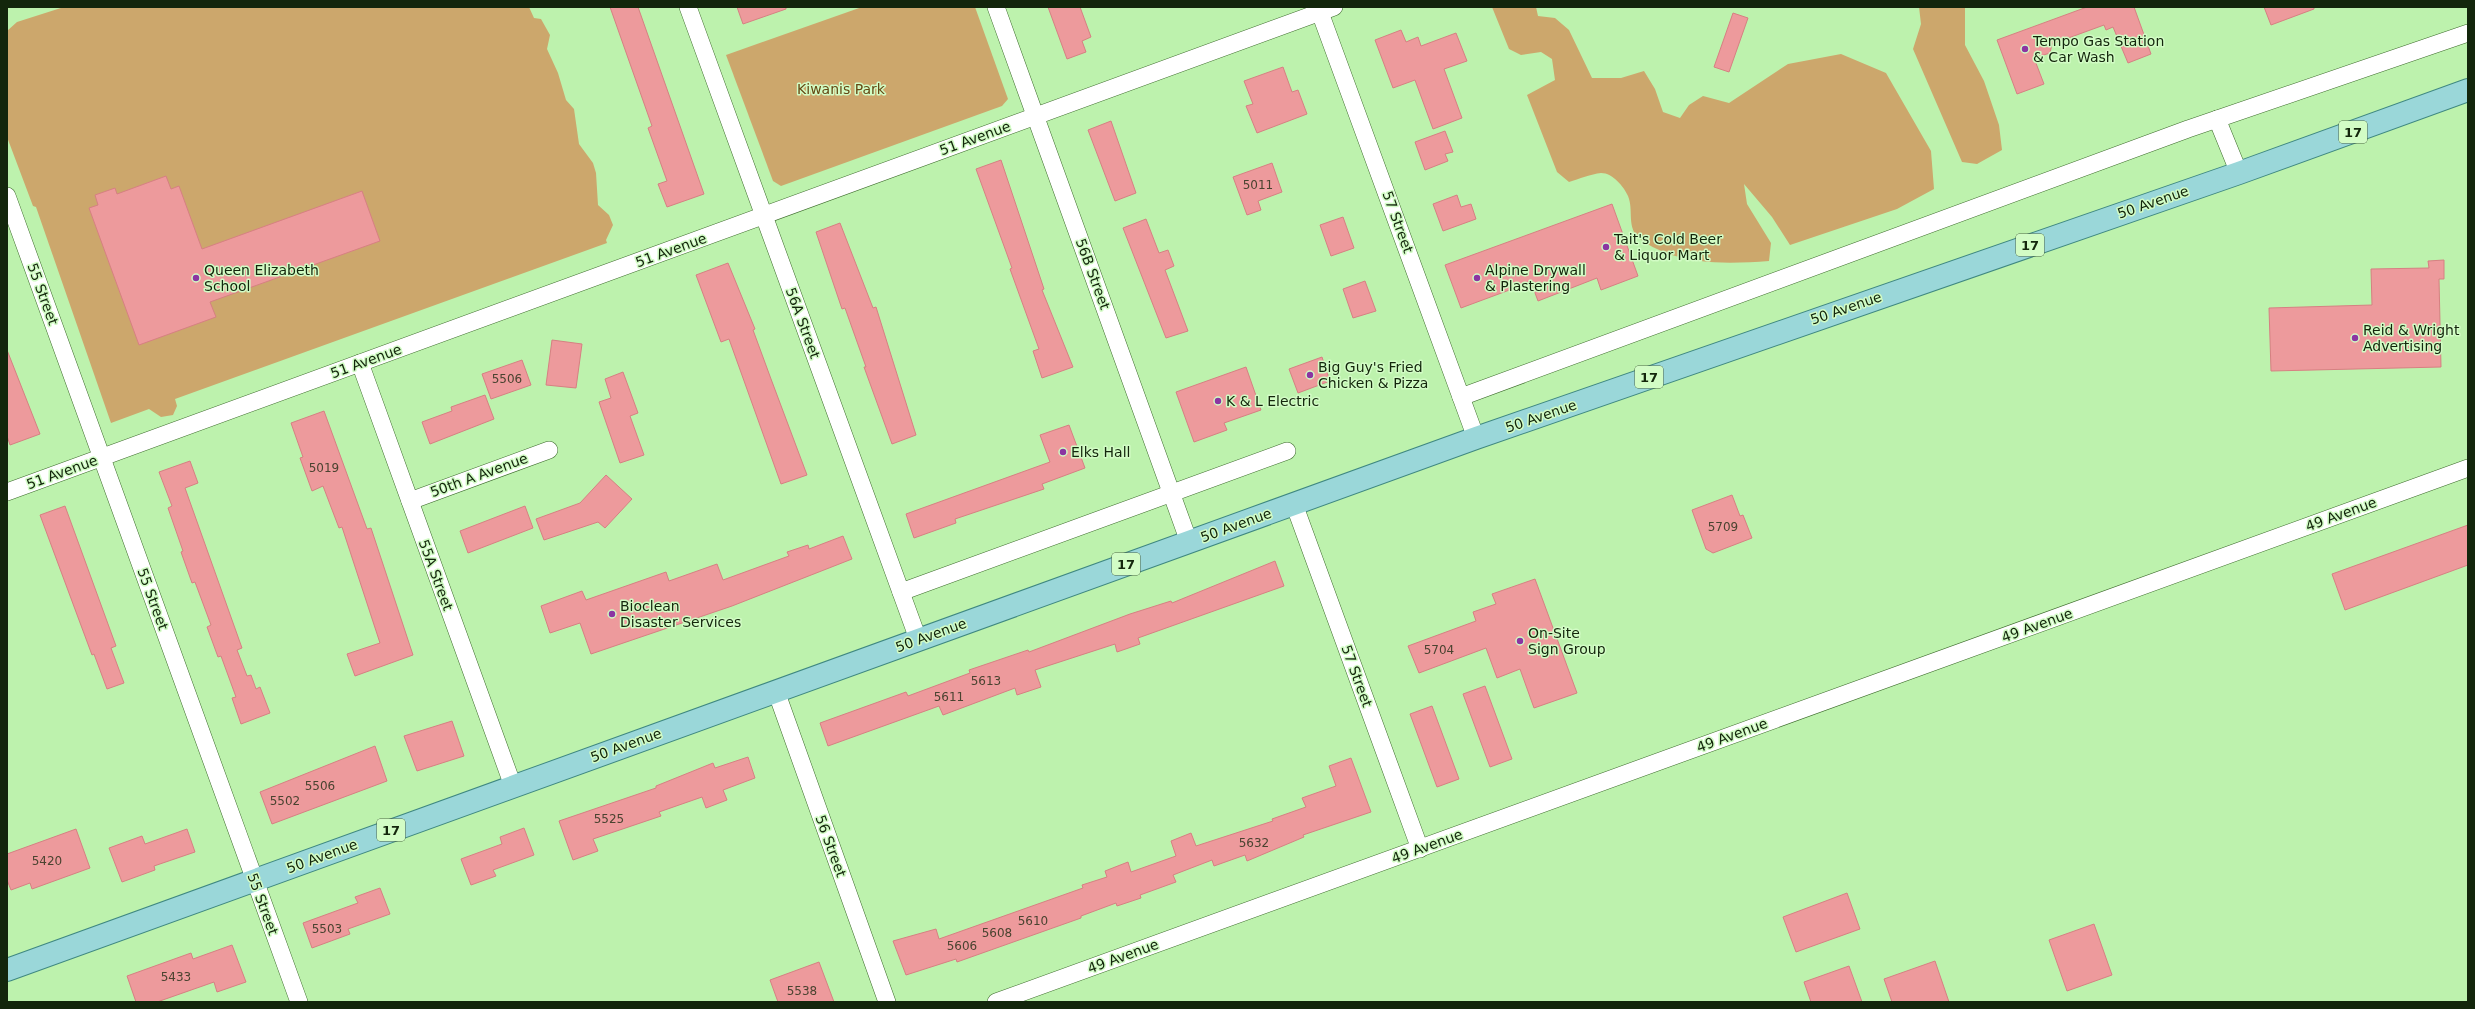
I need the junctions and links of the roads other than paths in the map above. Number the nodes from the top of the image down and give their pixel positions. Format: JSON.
{"nodes":[{"id":1,"x":688,"y":7,"type":"edge"},
{"id":2,"x":996,"y":7,"type":"edge"},
{"id":3,"x":1324,"y":9,"type":"edge"},
{"id":4,"x":2468,"y":33,"type":"edge"},
{"id":5,"x":2468,"y":90,"type":"edge"},
{"id":6,"x":1035,"y":116,"type":"junction"},
{"id":7,"x":2217,"y":119,"type":"junction"},
{"id":8,"x":2239,"y":173,"type":"junction"},
{"id":9,"x":7,"y":196,"type":"edge"},
{"id":10,"x":764,"y":215,"type":"junction"},
{"id":11,"x":360,"y":363,"type":"junction"},
{"id":12,"x":1461,"y":397,"type":"junction"},
{"id":13,"x":1476,"y":438,"type":"junction"},
{"id":14,"x":549,"y":450,"type":"dead end"},
{"id":15,"x":1287,"y":451,"type":"dead end"},
{"id":16,"x":102,"y":458,"type":"junction"},
{"id":17,"x":2468,"y":468,"type":"edge"},
{"id":18,"x":7,"y":492,"type":"edge"},
{"id":19,"x":1172,"y":494,"type":"junction"},
{"id":20,"x":410,"y":501,"type":"junction"},
{"id":21,"x":1294,"y":504,"type":"junction"},
{"id":22,"x":1189,"y":542,"type":"junction"},
{"id":23,"x":901,"y":592,"type":"junction"},
{"id":24,"x":918,"y":639,"type":"junction"},
{"id":25,"x":776,"y":690,"type":"junction"},
{"id":26,"x":513,"y":786,"type":"junction"},
{"id":27,"x":1420,"y":849,"type":"junction"},
{"id":28,"x":255,"y":880,"type":"junction"},
{"id":29,"x":7,"y":970,"type":"edge"},
{"id":30,"x":299,"y":1002,"type":"edge"},
{"id":31,"x":887,"y":1002,"type":"edge"},
{"id":32,"x":996,"y":1002,"type":"edge"}],
"edges":[{"from":1,"to":10,"type":"street","name":"56A Street"},
{"from":2,"to":6,"type":"street","name":"56B Street"},
{"from":3,"to":6,"type":"street","name":"51 Avenue"},
{"from":3,"to":12,"type":"street","name":"57 Street"},
{"from":4,"to":7,"type":"street"},
{"from":5,"to":8,"type":"main road","name":"50 Avenue","number":"17"},
{"from":6,"to":10,"type":"street","name":"51 Avenue"},
{"from":6,"to":19,"type":"street","name":"56B Street"},
{"from":7,"to":8,"type":"street"},
{"from":7,"to":12,"type":"street"},
{"from":8,"to":13,"type":"main road","name":"50 Avenue","number":"17"},
{"from":9,"to":16,"type":"street","name":"55 Street"},
{"from":10,"to":11,"type":"street","name":"51 Avenue"},
{"from":10,"to":23,"type":"street","name":"56A Street"},
{"from":11,"to":16,"type":"street","name":"51 Avenue"},
{"from":11,"to":20,"type":"street","name":"55A Street"},
{"from":12,"to":13,"type":"street","name":"57 Street"},
{"from":13,"to":21,"type":"main road","name":"50 Avenue","number":"17"},
{"from":14,"to":20,"type":"street","name":"50th A Avenue"},
{"from":15,"to":19,"type":"street"},
{"from":16,"to":18,"type":"street","name":"51 Avenue"},
{"from":16,"to":28,"type":"street","name":"55 Street"},
{"from":17,"to":27,"type":"street","name":"49 Avenue"},
{"from":19,"to":22,"type":"street","name":"56B Street"},
{"from":19,"to":23,"type":"street"},
{"from":20,"to":26,"type":"street","name":"55A Street"},
{"from":21,"to":22,"type":"main road","name":"50 Avenue","number":"17"},
{"from":21,"to":27,"type":"street","name":"57 Street"},
{"from":22,"to":24,"type":"main road","name":"50 Avenue","number":"17"},
{"from":23,"to":24,"type":"street","name":"56A Street"},
{"from":24,"to":25,"type":"main road","name":"50 Avenue","number":"17"},
{"from":25,"to":26,"type":"main road","name":"50 Avenue","number":"17"},
{"from":25,"to":31,"type":"street","name":"56 Street"},
{"from":26,"to":28,"type":"main road","name":"50 Avenue","number":"17"},
{"from":27,"to":32,"type":"street","name":"49 Avenue"},
{"from":28,"to":29,"type":"main road","name":"50 Avenue","number":"17"},
{"from":28,"to":30,"type":"street","name":"55 Street"}]}
